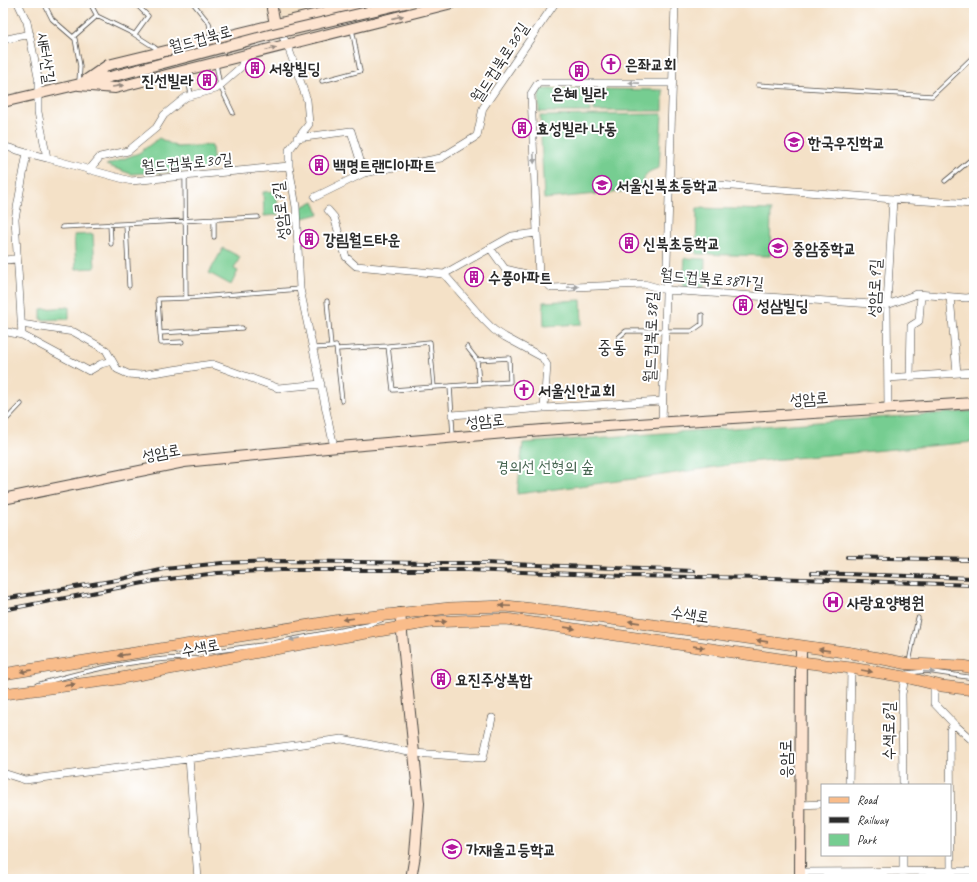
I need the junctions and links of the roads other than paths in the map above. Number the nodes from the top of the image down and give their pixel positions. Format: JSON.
{"nodes":[{"id":1,"x":18,"y":3,"type":"edge"},
{"id":2,"x":44,"y":3,"type":"edge"},
{"id":3,"x":90,"y":3,"type":"edge"},
{"id":4,"x":135,"y":3,"type":"edge"},
{"id":5,"x":193,"y":3,"type":"edge"},
{"id":6,"x":273,"y":3,"type":"edge"},
{"id":7,"x":362,"y":3,"type":"edge"},
{"id":8,"x":406,"y":3,"type":"edge"},
{"id":9,"x":452,"y":3,"type":"edge"},
{"id":10,"x":554,"y":3,"type":"edge"},
{"id":11,"x":675,"y":3,"type":"edge"},
{"id":12,"x":339,"y":6,"type":"edge"},
{"id":13,"x":97,"y":16,"type":"junction"},
{"id":14,"x":275,"y":24,"type":"junction"},
{"id":15,"x":352,"y":28,"type":"junction"},
{"id":16,"x":30,"y":34,"type":"junction"},
{"id":17,"x":135,"y":34,"type":"junction"},
{"id":18,"x":73,"y":38,"type":"junction"},
{"id":19,"x":3,"y":40,"type":"edge"},
{"id":20,"x":212,"y":40,"type":"junction"},
{"id":21,"x":287,"y":44,"type":"junction"},
{"id":22,"x":160,"y":52,"type":"junction"},
{"id":23,"x":245,"y":56,"type":"junction"},
{"id":24,"x":974,"y":56,"type":"edge"},
{"id":25,"x":215,"y":63,"type":"junction"},
{"id":26,"x":187,"y":70,"type":"junction"},
{"id":27,"x":322,"y":81,"type":"dead end"},
{"id":28,"x":673,"y":83,"type":"junction"},
{"id":29,"x":79,"y":85,"type":"junction"},
{"id":30,"x":758,"y":85,"type":"dead end"},
{"id":31,"x":220,"y":86,"type":"junction"},
{"id":32,"x":37,"y":94,"type":"junction"},
{"id":33,"x":191,"y":95,"type":"junction"},
{"id":34,"x":3,"y":102,"type":"edge"},
{"id":35,"x":233,"y":113,"type":"dead end"},
{"id":36,"x":297,"y":138,"type":"junction"},
{"id":37,"x":3,"y":146,"type":"edge"},
{"id":38,"x":27,"y":152,"type":"junction"},
{"id":39,"x":974,"y":157,"type":"edge"},
{"id":40,"x":47,"y":158,"type":"junction"},
{"id":41,"x":289,"y":166,"type":"junction"},
{"id":42,"x":89,"y":170,"type":"junction"},
{"id":43,"x":364,"y":173,"type":"junction"},
{"id":44,"x":185,"y":176,"type":"junction"},
{"id":45,"x":670,"y":181,"type":"junction"},
{"id":46,"x":945,"y":181,"type":"dead end"},
{"id":47,"x":315,"y":197,"type":"dead end"},
{"id":48,"x":893,"y":199,"type":"junction"},
{"id":49,"x":974,"y":204,"type":"edge"},
{"id":50,"x":328,"y":210,"type":"dead end"},
{"id":51,"x":258,"y":217,"type":"dead end"},
{"id":52,"x":214,"y":219,"type":"junction"},
{"id":53,"x":185,"y":221,"type":"junction"},
{"id":54,"x":110,"y":224,"type":"junction"},
{"id":55,"x":126,"y":224,"type":"junction"},
{"id":56,"x":62,"y":227,"type":"dead end"},
{"id":57,"x":537,"y":233,"type":"junction"},
{"id":58,"x":214,"y":237,"type":"dead end"},
{"id":59,"x":111,"y":244,"type":"dead end"},
{"id":60,"x":490,"y":248,"type":"junction"},
{"id":61,"x":17,"y":259,"type":"junction"},
{"id":62,"x":3,"y":260,"type":"edge"},
{"id":63,"x":444,"y":274,"type":"junction"},
{"id":64,"x":539,"y":277,"type":"junction"},
{"id":65,"x":129,"y":286,"type":"dead end"},
{"id":66,"x":300,"y":290,"type":"junction"},
{"id":67,"x":666,"y":290,"type":"junction"},
{"id":68,"x":921,"y":295,"type":"junction"},
{"id":69,"x":950,"y":297,"type":"junction"},
{"id":70,"x":974,"y":297,"type":"edge"},
{"id":71,"x":186,"y":298,"type":"junction"},
{"id":72,"x":327,"y":301,"type":"dead end"},
{"id":73,"x":887,"y":305,"type":"junction"},
{"id":74,"x":702,"y":315,"type":"dead end"},
{"id":75,"x":21,"y":324,"type":"junction"},
{"id":76,"x":242,"y":328,"type":"dead end"},
{"id":77,"x":3,"y":331,"type":"edge"},
{"id":78,"x":665,"y":331,"type":"junction"},
{"id":79,"x":160,"y":333,"type":"junction"},
{"id":80,"x":22,"y":335,"type":"junction"},
{"id":81,"x":182,"y":342,"type":"dead end"},
{"id":82,"x":618,"y":345,"type":"dead end"},
{"id":83,"x":388,"y":346,"type":"junction"},
{"id":84,"x":331,"y":347,"type":"junction"},
{"id":85,"x":467,"y":347,"type":"dead end"},
{"id":86,"x":314,"y":348,"type":"junction"},
{"id":87,"x":337,"y":349,"type":"junction"},
{"id":88,"x":477,"y":360,"type":"junction"},
{"id":89,"x":112,"y":361,"type":"junction"},
{"id":90,"x":974,"y":372,"type":"edge"},
{"id":91,"x":957,"y":373,"type":"junction"},
{"id":92,"x":910,"y":377,"type":"junction"},
{"id":93,"x":888,"y":378,"type":"junction"},
{"id":94,"x":321,"y":384,"type":"junction"},
{"id":95,"x":479,"y":384,"type":"junction"},
{"id":96,"x":450,"y":386,"type":"junction"},
{"id":97,"x":434,"y":387,"type":"junction"},
{"id":98,"x":342,"y":401,"type":"dead end"},
{"id":99,"x":662,"y":401,"type":"junction"},
{"id":100,"x":974,"y":402,"type":"edge"},
{"id":101,"x":21,"y":404,"type":"dead end"},
{"id":102,"x":544,"y":408,"type":"junction"},
{"id":103,"x":888,"y":408,"type":"junction"},
{"id":104,"x":452,"y":415,"type":"junction"},
{"id":105,"x":3,"y":423,"type":"edge"},
{"id":106,"x":662,"y":423,"type":"junction"},
{"id":107,"x":453,"y":438,"type":"junction"},
{"id":108,"x":334,"y":447,"type":"junction"},
{"id":109,"x":3,"y":499,"type":"edge"},
{"id":110,"x":400,"y":612,"type":"junction"},
{"id":111,"x":918,"y":618,"type":"dead end"},
{"id":112,"x":402,"y":627,"type":"junction"},
{"id":113,"x":801,"y":646,"type":"junction"},
{"id":114,"x":801,"y":662,"type":"junction"},
{"id":115,"x":909,"y":664,"type":"junction"},
{"id":116,"x":851,"y":668,"type":"junction"},
{"id":117,"x":974,"y":668,"type":"edge"},
{"id":118,"x":3,"y":674,"type":"edge"},
{"id":119,"x":890,"y":675,"type":"junction"},
{"id":120,"x":905,"y":677,"type":"junction"},
{"id":121,"x":974,"y":678,"type":"edge"},
{"id":122,"x":934,"y":684,"type":"junction"},
{"id":123,"x":974,"y":690,"type":"edge"},
{"id":124,"x":3,"y":694,"type":"edge"},
{"id":125,"x":492,"y":718,"type":"dead end"},
{"id":126,"x":954,"y":724,"type":"junction"},
{"id":127,"x":974,"y":742,"type":"edge"},
{"id":128,"x":414,"y":753,"type":"junction"},
{"id":129,"x":189,"y":758,"type":"junction"},
{"id":130,"x":3,"y":773,"type":"edge"},
{"id":131,"x":849,"y":784,"type":"edge"},
{"id":132,"x":903,"y":784,"type":"edge"},
{"id":133,"x":950,"y":784,"type":"edge"},
{"id":134,"x":821,"y":804,"type":"edge"},
{"id":135,"x":800,"y":805,"type":"junction"},
{"id":136,"x":903,"y":856,"type":"edge"},
{"id":137,"x":951,"y":856,"type":"edge"},
{"id":138,"x":903,"y":871,"type":"junction"},
{"id":139,"x":951,"y":871,"type":"junction"},
{"id":140,"x":974,"y":871,"type":"edge"},
{"id":141,"x":800,"y":875,"type":"edge"},
{"id":142,"x":198,"y":879,"type":"edge"},
{"id":143,"x":410,"y":879,"type":"edge"},
{"id":144,"x":903,"y":879,"type":"edge"}],
"edges":[{"from":1,"to":16,"type":"street","name":"새터산길"},
{"from":2,"to":18,"type":"lane"},
{"from":3,"to":13,"type":"lane"},
{"from":4,"to":17,"type":"lane"},
{"from":5,"to":20,"type":"lane"},
{"from":6,"to":14,"type":"main road"},
{"from":7,"to":12,"type":"main road"},
{"from":8,"to":29,"type":"main road","name":"월드컵북로","bridge":true},
{"from":15,"to":9,"type":"main road","one_way":true},
{"from":10,"to":43,"type":"street","name":"월드컵북로36길"},
{"from":11,"to":28,"type":"street","name":"월드컵북로38길"},
{"from":12,"to":14,"type":"main road"},
{"from":13,"to":17,"type":"lane"},
{"from":13,"to":18,"type":"lane"},
{"from":14,"to":20,"type":"main road"},
{"from":14,"to":21,"type":"street","name":"성암로7길"},
{"from":15,"to":21,"type":"main road"},
{"from":15,"to":27,"type":"lane"},
{"from":16,"to":19,"type":"street"},
{"from":16,"to":32,"type":"street","name":"새터산길"},
{"from":17,"to":22,"type":"lane"},
{"from":18,"to":29,"type":"lane"},
{"from":20,"to":22,"type":"main road"},
{"from":23,"to":21,"type":"main road","one_way":true},
{"from":21,"to":36,"type":"street","name":"성암로7길"},
{"from":22,"to":29,"type":"main road"},
{"from":23,"to":25,"type":"main road"},
{"from":23,"to":31,"type":"street","name":"월드컵북로30길"},
{"from":24,"to":30,"type":"lane"},
{"from":25,"to":26,"type":"main road"},
{"from":25,"to":31,"type":"lane","name":"월드컵북로"},
{"from":29,"to":26,"type":"main road","one_way":true},
{"from":26,"to":33,"type":"lane","name":"월드컵북로"},
{"from":28,"to":45,"type":"street","name":"월드컵북로38길"},
{"from":28,"to":57,"type":"street","one_way":true},
{"from":29,"to":32,"type":"main road","name":"월드컵북로"},
{"from":31,"to":33,"type":"street","name":"월드컵북로30길"},
{"from":31,"to":35,"type":"lane","name":"월드컵북로"},
{"from":32,"to":34,"type":"main road","name":"월드컵북로"},
{"from":32,"to":40,"type":"street"},
{"from":33,"to":42,"type":"street","name":"월드컵북로30길"},
{"from":36,"to":41,"type":"street","name":"성암로7길"},
{"from":36,"to":43,"type":"street"},
{"from":37,"to":38,"type":"street","name":"월드컵북로30길"},
{"from":38,"to":40,"type":"street","name":"월드컵북로30길"},
{"from":38,"to":61,"type":"street"},
{"from":39,"to":46,"type":"lane"},
{"from":40,"to":42,"type":"street","name":"월드컵북로30길"},
{"from":41,"to":44,"type":"street","name":"월드컵북로30길"},
{"from":41,"to":66,"type":"street","name":"성암로7길"},
{"from":42,"to":44,"type":"street","name":"월드컵북로30길"},
{"from":43,"to":47,"type":"street","name":"월드컵북로36길"},
{"from":44,"to":53,"type":"lane"},
{"from":45,"to":48,"type":"street"},
{"from":45,"to":67,"type":"street","name":"월드컵북로38길"},
{"from":48,"to":49,"type":"street"},
{"from":48,"to":73,"type":"street","name":"성암로9길"},
{"from":50,"to":63,"type":"street"},
{"from":51,"to":52,"type":"lane"},
{"from":52,"to":53,"type":"lane"},
{"from":52,"to":58,"type":"lane"},
{"from":53,"to":55,"type":"lane"},
{"from":53,"to":71,"type":"lane"},
{"from":54,"to":55,"type":"lane"},
{"from":54,"to":56,"type":"lane"},
{"from":54,"to":59,"type":"lane"},
{"from":55,"to":65,"type":"lane"},
{"from":57,"to":60,"type":"street"},
{"from":57,"to":64,"type":"street"},
{"from":60,"to":63,"type":"street"},
{"from":60,"to":64,"type":"street","name":"월드컵북로38가길"},
{"from":61,"to":62,"type":"street"},
{"from":61,"to":75,"type":"street"},
{"from":63,"to":102,"type":"street"},
{"from":64,"to":67,"type":"street","name":"월드컵북로38가길","one_way":true},
{"from":66,"to":71,"type":"lane"},
{"from":66,"to":86,"type":"street","name":"성암로7길"},
{"from":67,"to":73,"type":"street","name":"월드컵북로38가길"},
{"from":67,"to":78,"type":"street","name":"월드컵북로38길"},
{"from":68,"to":69,"type":"street"},
{"from":68,"to":73,"type":"street"},
{"from":68,"to":92,"type":"street"},
{"from":69,"to":70,"type":"street"},
{"from":69,"to":91,"type":"street"},
{"from":71,"to":79,"type":"lane"},
{"from":72,"to":84,"type":"lane"},
{"from":73,"to":93,"type":"street","name":"성암로9길"},
{"from":74,"to":78,"type":"lane"},
{"from":75,"to":80,"type":"street"},
{"from":75,"to":89,"type":"street"},
{"from":76,"to":79,"type":"lane"},
{"from":77,"to":80,"type":"street"},
{"from":78,"to":82,"type":"lane"},
{"from":78,"to":99,"type":"street","name":"월드컵북로38길"},
{"from":79,"to":81,"type":"lane"},
{"from":80,"to":89,"type":"street"},
{"from":83,"to":87,"type":"lane"},
{"from":83,"to":97,"type":"lane"},
{"from":83,"to":97,"type":"lane"},
{"from":84,"to":86,"type":"lane"},
{"from":84,"to":87,"type":"lane"},
{"from":85,"to":88,"type":"lane"},
{"from":86,"to":94,"type":"street","name":"성암로7길"},
{"from":87,"to":98,"type":"lane"},
{"from":88,"to":95,"type":"lane"},
{"from":88,"to":95,"type":"lane"},
{"from":89,"to":94,"type":"street"},
{"from":90,"to":91,"type":"street"},
{"from":91,"to":92,"type":"street"},
{"from":92,"to":93,"type":"street"},
{"from":93,"to":103,"type":"street","name":"성암로9길"},
{"from":94,"to":108,"type":"street","name":"성암로7길"},
{"from":95,"to":96,"type":"lane"},
{"from":96,"to":97,"type":"lane"},
{"from":96,"to":104,"type":"lane"},
{"from":99,"to":102,"type":"street"},
{"from":99,"to":106,"type":"street","name":"월드컵북로38길"},
{"from":100,"to":103,"type":"main road","name":"성암로"},
{"from":101,"to":105,"type":"lane"},
{"from":102,"to":104,"type":"street"},
{"from":103,"to":106,"type":"main road","name":"성암로"},
{"from":104,"to":107,"type":"lane"},
{"from":106,"to":107,"type":"main road","name":"성암로"},
{"from":107,"to":108,"type":"main road","name":"성암로"},
{"from":108,"to":109,"type":"main road","name":"성암로"},
{"from":110,"to":112,"type":"main road"},
{"from":113,"to":110,"type":"main road","name":"수색로","one_way":true},
{"from":110,"to":118,"type":"main road","name":"수색로","one_way":true},
{"from":111,"to":115,"type":"lane"},
{"from":112,"to":114,"type":"main road","name":"수색로","one_way":true},
{"from":124,"to":112,"type":"main road","name":"수색로","one_way":true},
{"from":112,"to":128,"type":"main road"},
{"from":113,"to":114,"type":"main road","name":"응암로"},
{"from":115,"to":113,"type":"main road","name":"수색로","one_way":true},
{"from":114,"to":116,"type":"main road","name":"수색로"},
{"from":114,"to":135,"type":"main road","name":"응암로"},
{"from":115,"to":117,"type":"main road","name":"수색로"},
{"from":116,"to":119,"type":"main road","name":"수색로","one_way":true},
{"from":116,"to":131,"type":"street"},
{"from":119,"to":120,"type":"main road","name":"수색로"},
{"from":119,"to":121,"type":"lane","one_way":true},
{"from":120,"to":122,"type":"main road","name":"수색로"},
{"from":120,"to":132,"type":"street","name":"수색로8길"},
{"from":122,"to":123,"type":"main road","name":"수색로"},
{"from":122,"to":126,"type":"street"},
{"from":125,"to":128,"type":"street"},
{"from":126,"to":127,"type":"street"},
{"from":126,"to":133,"type":"street"},
{"from":128,"to":129,"type":"street"},
{"from":128,"to":143,"type":"main road"},
{"from":129,"to":130,"type":"street"},
{"from":129,"to":142,"type":"street"},
{"from":134,"to":135,"type":"street"},
{"from":135,"to":141,"type":"main road","name":"응암로"},
{"from":136,"to":138,"type":"street"},
{"from":137,"to":139,"type":"street"},
{"from":138,"to":139,"type":"street","name":"응암로"},
{"from":138,"to":141,"type":"street","name":"응암로"},
{"from":138,"to":144,"type":"street"},
{"from":139,"to":140,"type":"street","name":"응암로"}]}
